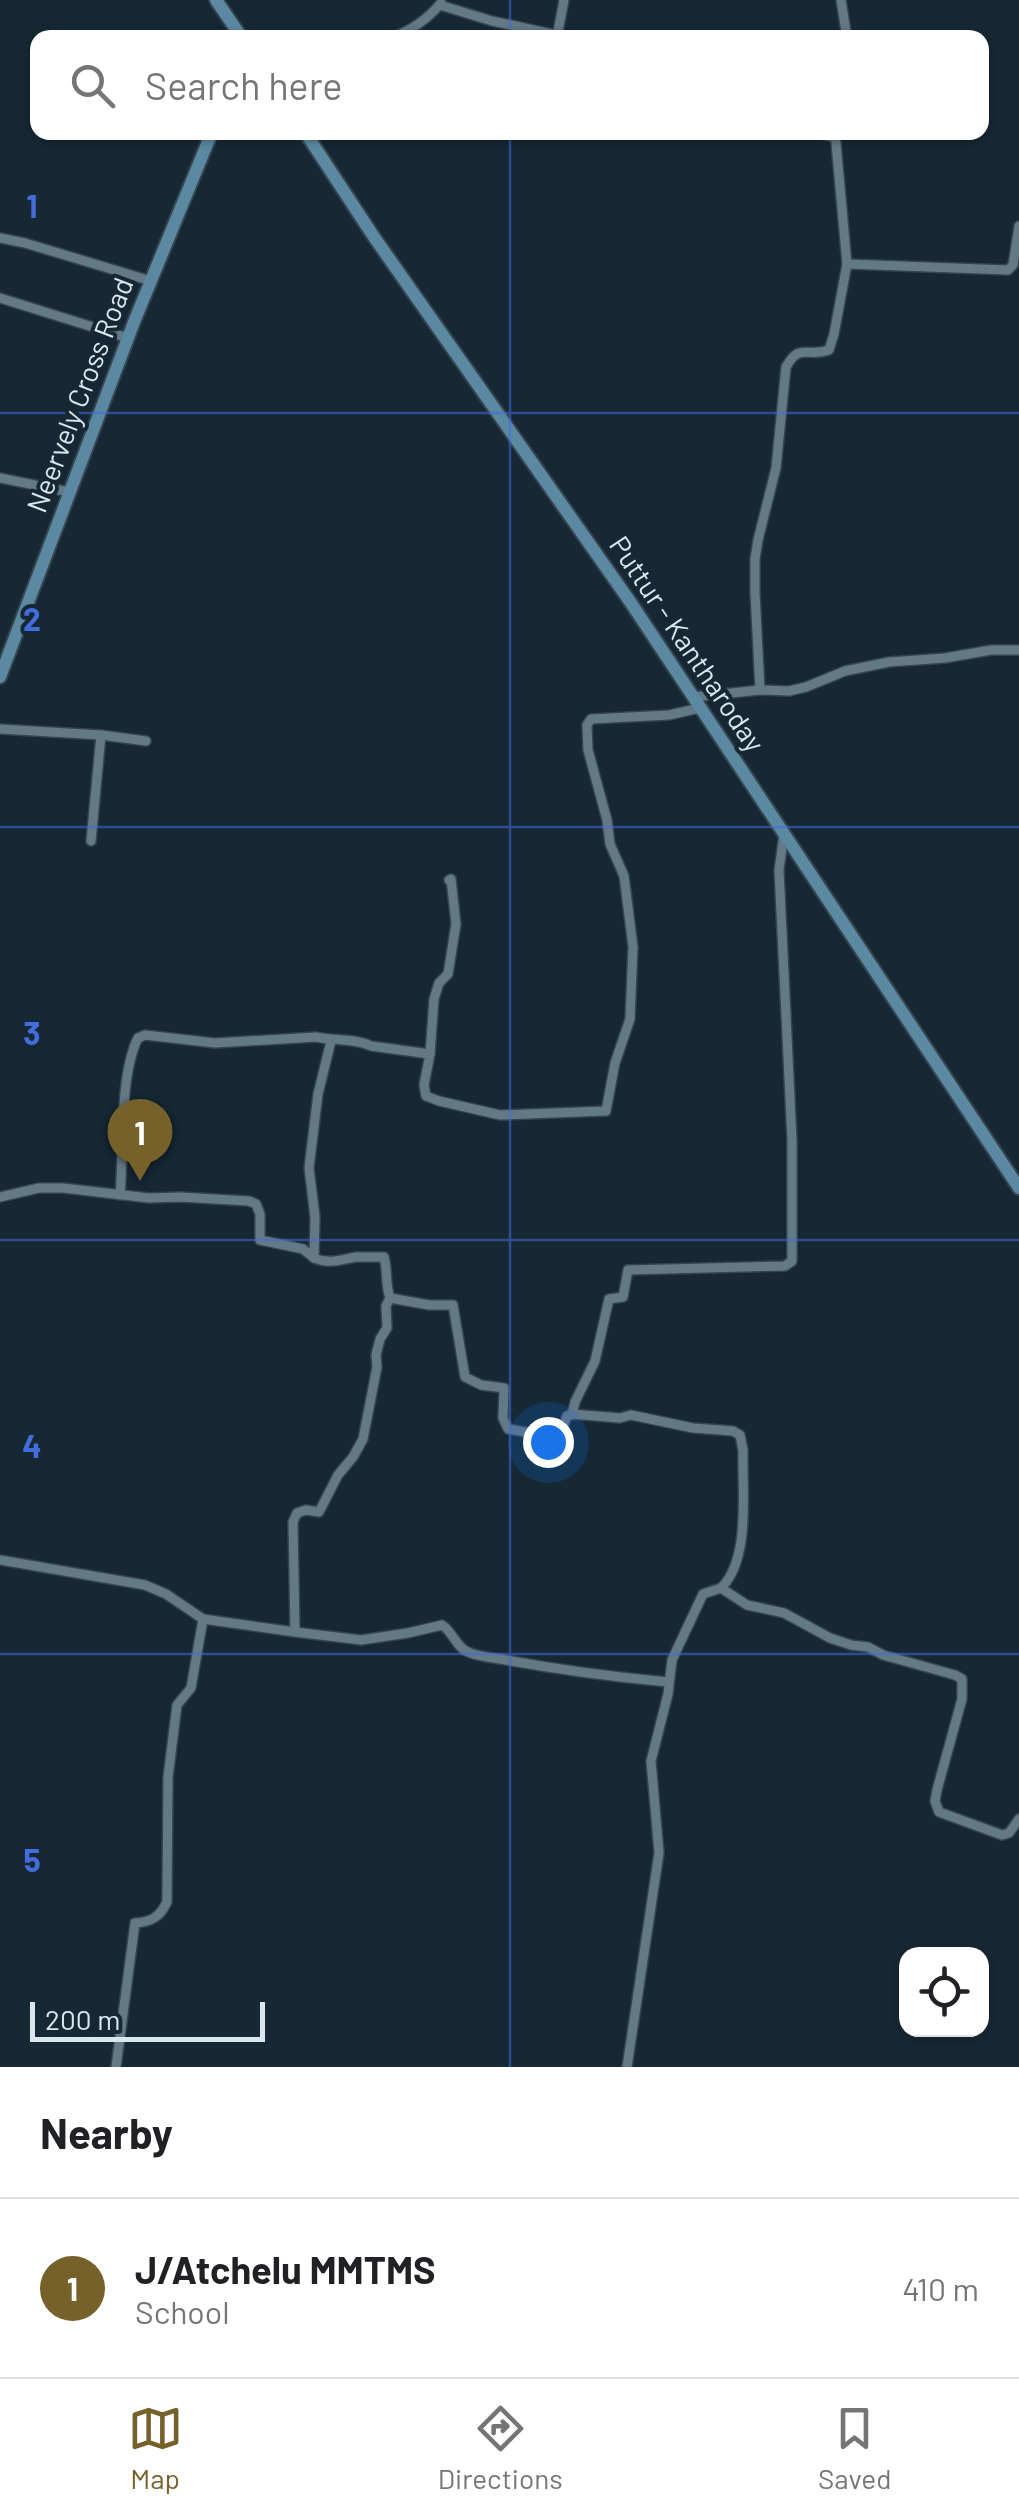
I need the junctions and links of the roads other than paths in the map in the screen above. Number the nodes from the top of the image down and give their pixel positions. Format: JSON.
{"nodes":[{"id":1,"x":216,"y":0,"type":"edge"},
{"id":2,"x":564,"y":0,"type":"edge"},
{"id":3,"x":840,"y":0,"type":"edge"},
{"id":4,"x":441,"y":2,"type":"edge"},
{"id":5,"x":237,"y":30,"type":"edge"},
{"id":6,"x":409,"y":30,"type":"edge"},
{"id":7,"x":529,"y":30,"type":"edge"},
{"id":8,"x":558,"y":30,"type":"edge"},
{"id":9,"x":846,"y":30,"type":"edge"},
{"id":10,"x":209,"y":140,"type":"edge"},
{"id":11,"x":310,"y":140,"type":"edge"},
{"id":12,"x":835,"y":140,"type":"edge"},
{"id":13,"x":1019,"y":226,"type":"edge"},
{"id":14,"x":0,"y":238,"type":"edge"},
{"id":15,"x":847,"y":264,"type":"junction"},
{"id":16,"x":151,"y":281,"type":"junction"},
{"id":17,"x":0,"y":298,"type":"edge"},
{"id":18,"x":128,"y":338,"type":"junction"},
{"id":19,"x":0,"y":478,"type":"edge"},
{"id":20,"x":70,"y":492,"type":"junction"},
{"id":21,"x":1019,"y":650,"type":"edge"},
{"id":22,"x":0,"y":677,"type":"edge"},
{"id":23,"x":760,"y":690,"type":"junction"},
{"id":24,"x":697,"y":703,"type":"junction"},
{"id":25,"x":0,"y":729,"type":"edge"},
{"id":26,"x":101,"y":736,"type":"junction"},
{"id":27,"x":146,"y":741,"type":"dead end"},
{"id":28,"x":784,"y":834,"type":"junction"},
{"id":29,"x":91,"y":842,"type":"dead end"},
{"id":30,"x":449,"y":880,"type":"dead end"},
{"id":31,"x":331,"y":1040,"type":"junction"},
{"id":32,"x":430,"y":1054,"type":"junction"},
{"id":33,"x":1019,"y":1188,"type":"edge"},
{"id":34,"x":120,"y":1195,"type":"junction"},
{"id":35,"x":0,"y":1197,"type":"edge"},
{"id":36,"x":314,"y":1258,"type":"junction"},
{"id":37,"x":390,"y":1298,"type":"junction"},
{"id":38,"x":572,"y":1414,"type":"junction"},
{"id":39,"x":0,"y":1560,"type":"edge"},
{"id":40,"x":721,"y":1588,"type":"junction"},
{"id":41,"x":203,"y":1619,"type":"junction"},
{"id":42,"x":295,"y":1632,"type":"junction"},
{"id":43,"x":668,"y":1682,"type":"junction"},
{"id":44,"x":1019,"y":1819,"type":"edge"},
{"id":45,"x":116,"y":2067,"type":"edge"},
{"id":46,"x":627,"y":2067,"type":"edge"}],
"edges":[{"from":1,"to":5,"type":"main road"},
{"from":2,"to":8,"type":"street"},
{"from":3,"to":9,"type":"street"},
{"from":4,"to":6,"type":"street"},
{"from":4,"to":7,"type":"street"},
{"from":10,"to":16,"type":"main road","name":"Neervely Cross Road"},
{"from":11,"to":24,"type":"main road","name":"Puttur - Kantharoday"},
{"from":12,"to":15,"type":"street"},
{"from":13,"to":15,"type":"street"},
{"from":14,"to":16,"type":"street"},
{"from":15,"to":23,"type":"street"},
{"from":16,"to":18,"type":"main road","name":"Neervely Cross Road"},
{"from":17,"to":18,"type":"street"},
{"from":18,"to":20,"type":"main road","name":"Neervely Cross Road"},
{"from":19,"to":20,"type":"street"},
{"from":20,"to":22,"type":"main road","name":"Neervely Cross Road"},
{"from":21,"to":23,"type":"street"},
{"from":23,"to":24,"type":"street"},
{"from":24,"to":28,"type":"main road","name":"Puttur - Kantharoday"},
{"from":24,"to":32,"type":"street"},
{"from":25,"to":26,"type":"street"},
{"from":26,"to":27,"type":"street"},
{"from":26,"to":29,"type":"street"},
{"from":28,"to":33,"type":"main road","name":"Puttur - Kantharoday"},
{"from":28,"to":38,"type":"street"},
{"from":30,"to":32,"type":"street"},
{"from":31,"to":32,"type":"street"},
{"from":31,"to":34,"type":"street"},
{"from":31,"to":36,"type":"street"},
{"from":34,"to":35,"type":"street"},
{"from":34,"to":36,"type":"street"},
{"from":36,"to":37,"type":"street"},
{"from":37,"to":38,"type":"street"},
{"from":37,"to":42,"type":"street"},
{"from":38,"to":40,"type":"street"},
{"from":39,"to":41,"type":"street"},
{"from":40,"to":43,"type":"street"},
{"from":40,"to":44,"type":"street"},
{"from":41,"to":42,"type":"street"},
{"from":41,"to":45,"type":"street"},
{"from":42,"to":43,"type":"street"},
{"from":43,"to":46,"type":"street"}]}
